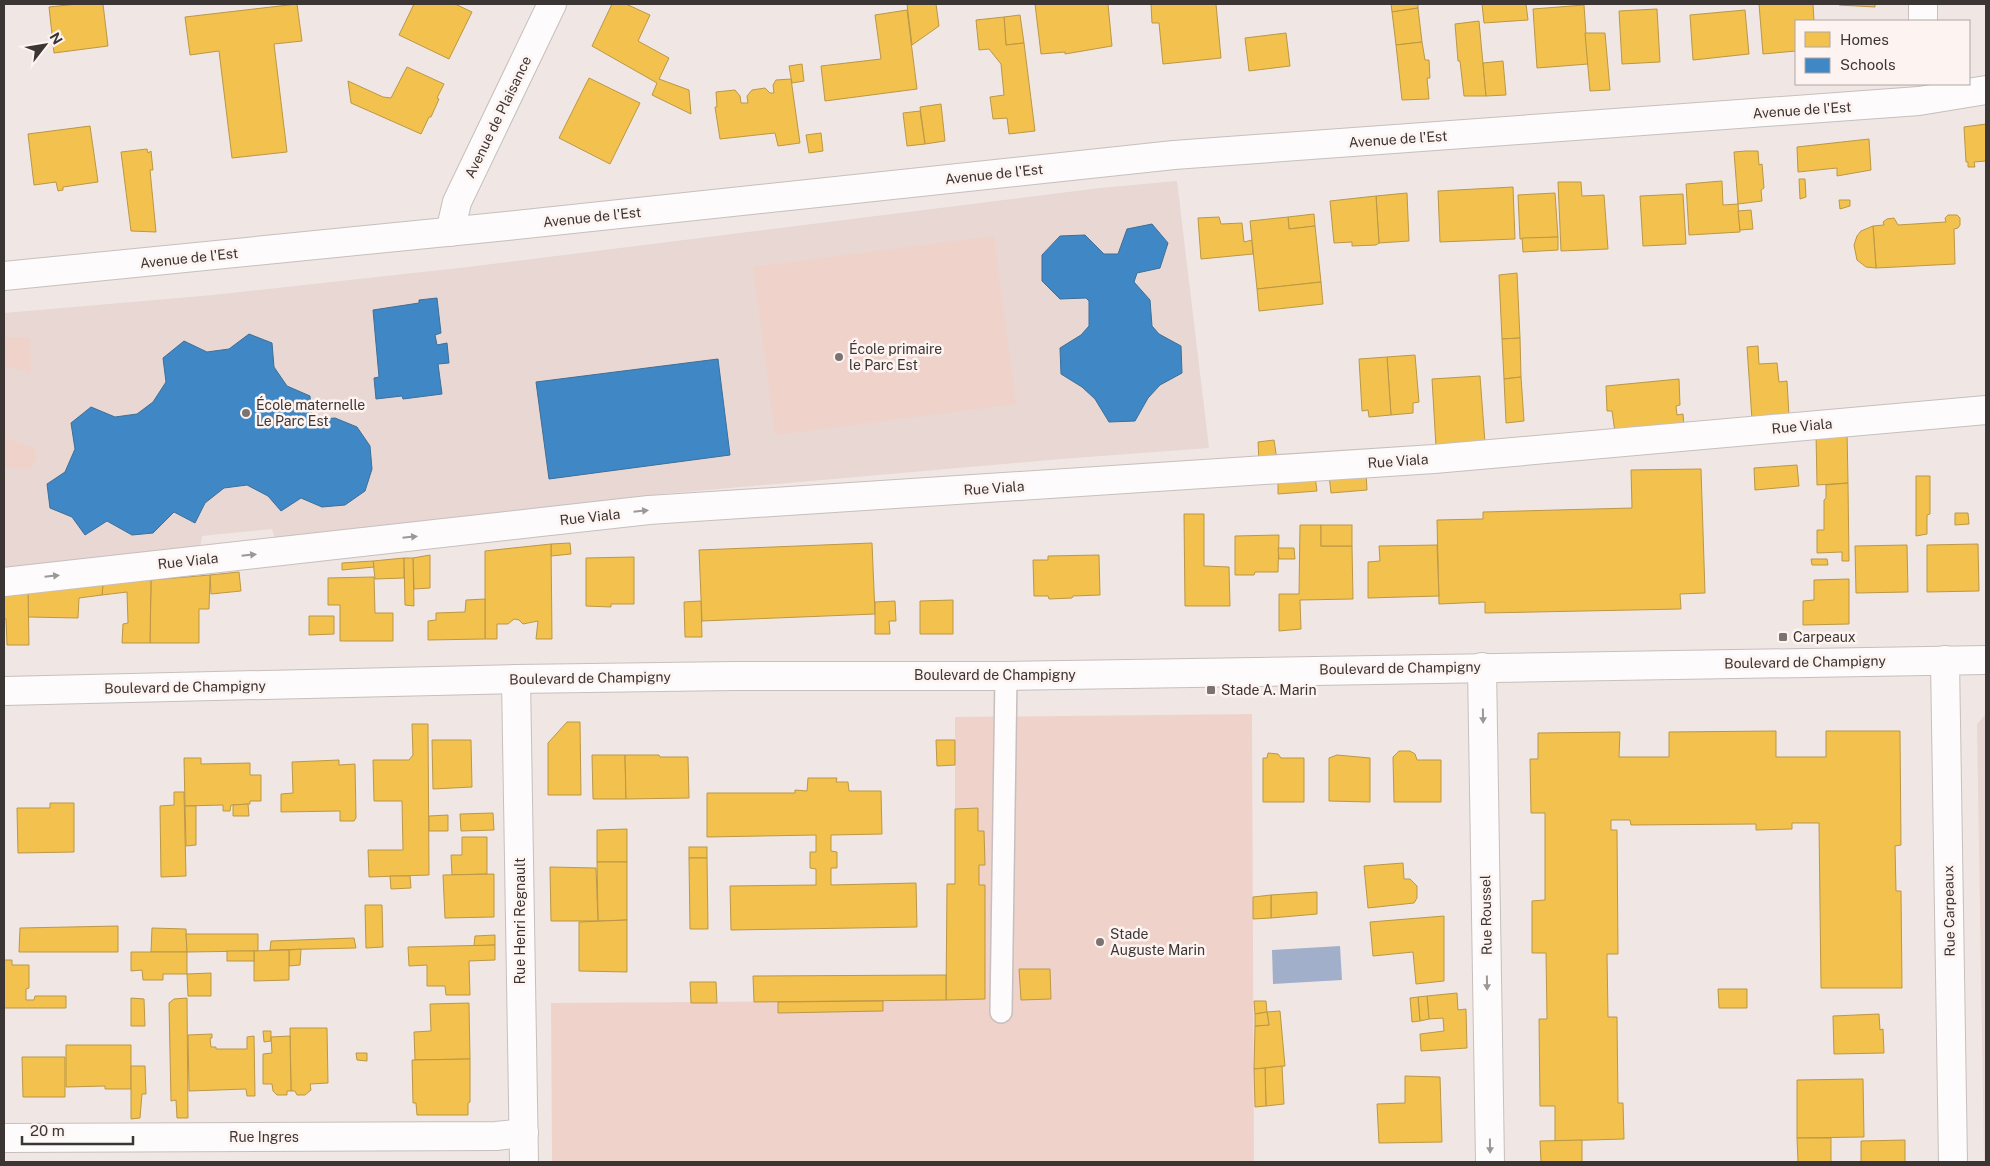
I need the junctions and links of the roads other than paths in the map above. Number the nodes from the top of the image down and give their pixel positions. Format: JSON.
{"nodes":[{"id":1,"x":552,"y":4,"type":"edge"},
{"id":2,"x":1924,"y":4,"type":"edge"},
{"id":3,"x":1923,"y":20,"type":"edge"},
{"id":4,"x":1986,"y":90,"type":"edge"},
{"id":5,"x":1919,"y":92,"type":"edge"},
{"id":6,"x":450,"y":232,"type":"junction"},
{"id":7,"x":4,"y":276,"type":"edge"},
{"id":8,"x":1986,"y":410,"type":"edge"},
{"id":9,"x":4,"y":582,"type":"edge"},
{"id":10,"x":1945,"y":660,"type":"junction"},
{"id":11,"x":1986,"y":660,"type":"edge"},
{"id":12,"x":1482,"y":667,"type":"junction"},
{"id":13,"x":1006,"y":676,"type":"junction"},
{"id":14,"x":516,"y":679,"type":"junction"},
{"id":15,"x":4,"y":691,"type":"edge"},
{"id":16,"x":1001,"y":1012,"type":"dead end"},
{"id":17,"x":524,"y":1133,"type":"junction"},
{"id":18,"x":4,"y":1138,"type":"edge"},
{"id":19,"x":524,"y":1162,"type":"edge"},
{"id":20,"x":1490,"y":1162,"type":"edge"},
{"id":21,"x":1953,"y":1162,"type":"edge"}],
"edges":[{"from":1,"to":6,"type":"street","name":"Avenue de Plaisance"},
{"from":2,"to":3,"type":"street"},
{"from":4,"to":5,"type":"street","name":"Avenue de l'Est"},
{"from":5,"to":6,"type":"street","name":"Avenue de l'Est"},
{"from":6,"to":7,"type":"street","name":"Avenue de l'Est"},
{"from":9,"to":8,"type":"street","name":"Rue Viala","one_way":true},
{"from":10,"to":11,"type":"street","name":"Boulevard de Champigny"},
{"from":10,"to":12,"type":"street","name":"Boulevard de Champigny"},
{"from":10,"to":21,"type":"street","name":"Rue Carpeaux"},
{"from":12,"to":13,"type":"street","name":"Boulevard de Champigny"},
{"from":12,"to":20,"type":"street","name":"Rue Roussel","one_way":true},
{"from":13,"to":14,"type":"street","name":"Boulevard de Champigny"},
{"from":13,"to":16,"type":"lane"},
{"from":14,"to":15,"type":"street","name":"Boulevard de Champigny"},
{"from":14,"to":17,"type":"street","name":"Rue Henri Regnault"},
{"from":17,"to":18,"type":"street","name":"Rue Ingres"},
{"from":17,"to":19,"type":"street","name":"Rue Henri Regnault"}]}
